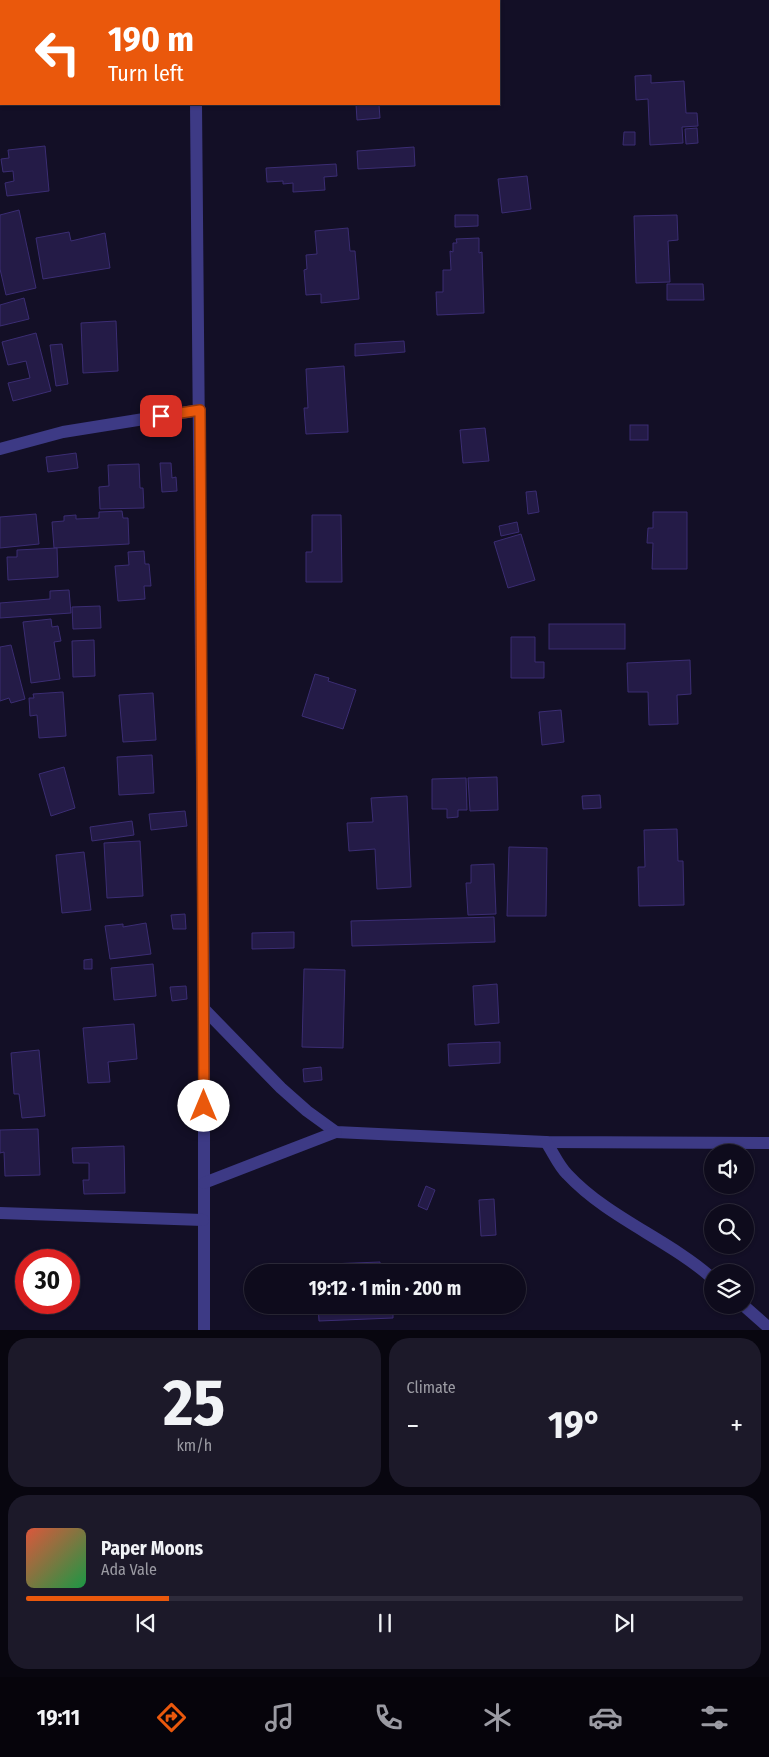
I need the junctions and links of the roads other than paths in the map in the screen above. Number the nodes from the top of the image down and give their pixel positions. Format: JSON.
{"nodes":[{"id":1,"x":196,"y":105,"type":"edge"},
{"id":2,"x":200,"y":410,"type":"junction"},
{"id":3,"x":0,"y":450,"type":"edge"},
{"id":4,"x":204,"y":1009,"type":"junction"},
{"id":5,"x":336,"y":1132,"type":"junction"},
{"id":6,"x":546,"y":1142,"type":"junction"},
{"id":7,"x":769,"y":1143,"type":"edge"},
{"id":8,"x":204,"y":1183,"type":"junction"},
{"id":9,"x":0,"y":1213,"type":"edge"},
{"id":10,"x":203,"y":1220,"type":"junction"},
{"id":11,"x":704,"y":1272,"type":"edge"},
{"id":12,"x":753,"y":1314,"type":"edge"},
{"id":13,"x":769,"y":1328,"type":"edge"},
{"id":14,"x":204,"y":1330,"type":"edge"}],
"edges":[{"from":1,"to":2,"type":"street"},
{"from":2,"to":3,"type":"street"},
{"from":2,"to":4,"type":"street"},
{"from":4,"to":5,"type":"street"},
{"from":4,"to":8,"type":"street"},
{"from":5,"to":6,"type":"street"},
{"from":5,"to":8,"type":"street"},
{"from":6,"to":7,"type":"street"},
{"from":6,"to":11,"type":"street"},
{"from":8,"to":10,"type":"street"},
{"from":9,"to":10,"type":"street"},
{"from":10,"to":14,"type":"street"},
{"from":12,"to":13,"type":"street"}]}
